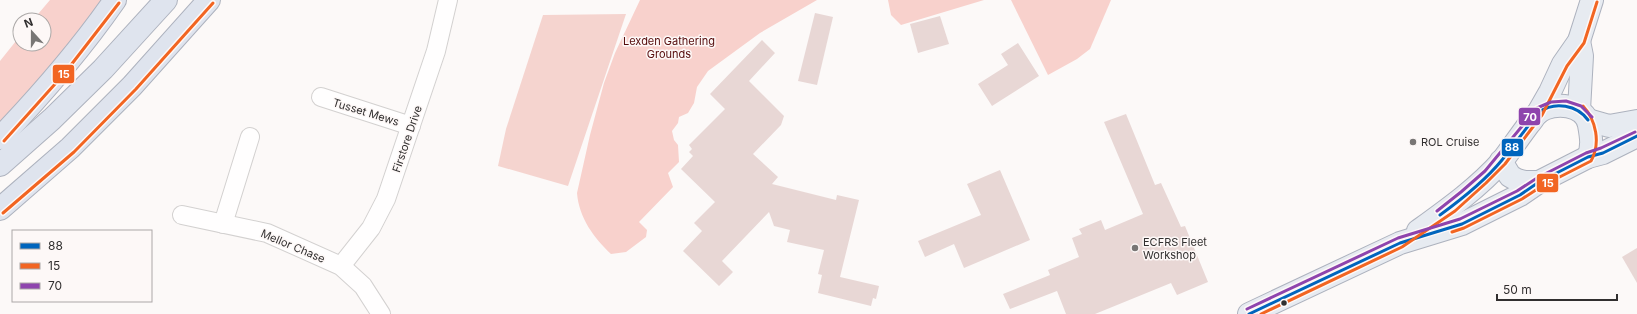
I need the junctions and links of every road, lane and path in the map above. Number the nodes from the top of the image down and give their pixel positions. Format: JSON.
{"nodes":[{"id":1,"x":115,"y":0,"type":"edge"},
{"id":2,"x":166,"y":0,"type":"edge"},
{"id":3,"x":209,"y":0,"type":"edge"},
{"id":4,"x":448,"y":0,"type":"edge"},
{"id":5,"x":1591,"y":1,"type":"edge"},
{"id":6,"x":1579,"y":41,"type":"junction"},
{"id":7,"x":321,"y":97,"type":"dead end"},
{"id":8,"x":1538,"y":113,"type":"junction"},
{"id":9,"x":1583,"y":115,"type":"junction"},
{"id":10,"x":1637,"y":121,"type":"edge"},
{"id":11,"x":411,"y":126,"type":"junction"},
{"id":12,"x":1637,"y":136,"type":"edge"},
{"id":13,"x":250,"y":137,"type":"dead end"},
{"id":14,"x":0,"y":138,"type":"edge"},
{"id":15,"x":1588,"y":158,"type":"junction"},
{"id":16,"x":1501,"y":162,"type":"junction"},
{"id":17,"x":0,"y":165,"type":"edge"},
{"id":18,"x":1539,"y":182,"type":"junction"},
{"id":19,"x":0,"y":210,"type":"edge"},
{"id":20,"x":182,"y":215,"type":"dead end"},
{"id":21,"x":223,"y":224,"type":"junction"},
{"id":22,"x":1400,"y":243,"type":"junction"},
{"id":23,"x":340,"y":266,"type":"junction"},
{"id":24,"x":381,"y":314,"type":"edge"},
{"id":25,"x":1249,"y":314,"type":"edge"}],
"edges":[{"from":1,"to":14,"type":"highway"},
{"from":2,"to":17,"type":"highway"},
{"from":3,"to":19,"type":"highway"},
{"from":4,"to":11,"type":"street","name":"Firstore Drive"},
{"from":5,"to":6,"type":"main road"},
{"from":6,"to":8,"type":"main road"},
{"from":6,"to":9,"type":"main road"},
{"from":7,"to":11,"type":"street","name":"Tusset Mews"},
{"from":8,"to":9,"type":"main road"},
{"from":8,"to":16,"type":"main road"},
{"from":9,"to":10,"type":"main road"},
{"from":9,"to":15,"type":"main road"},
{"from":11,"to":23,"type":"street","name":"Firstore Drive"},
{"from":12,"to":15,"type":"main road"},
{"from":13,"to":21,"type":"street"},
{"from":15,"to":18,"type":"main road"},
{"from":16,"to":18,"type":"main road"},
{"from":16,"to":22,"type":"main road"},
{"from":18,"to":22,"type":"main road"},
{"from":20,"to":21,"type":"street","name":"Mellor Chase"},
{"from":21,"to":23,"type":"street","name":"Mellor Chase"},
{"from":22,"to":25,"type":"main road"},
{"from":23,"to":24,"type":"street","name":"Mellor Chase"}]}
